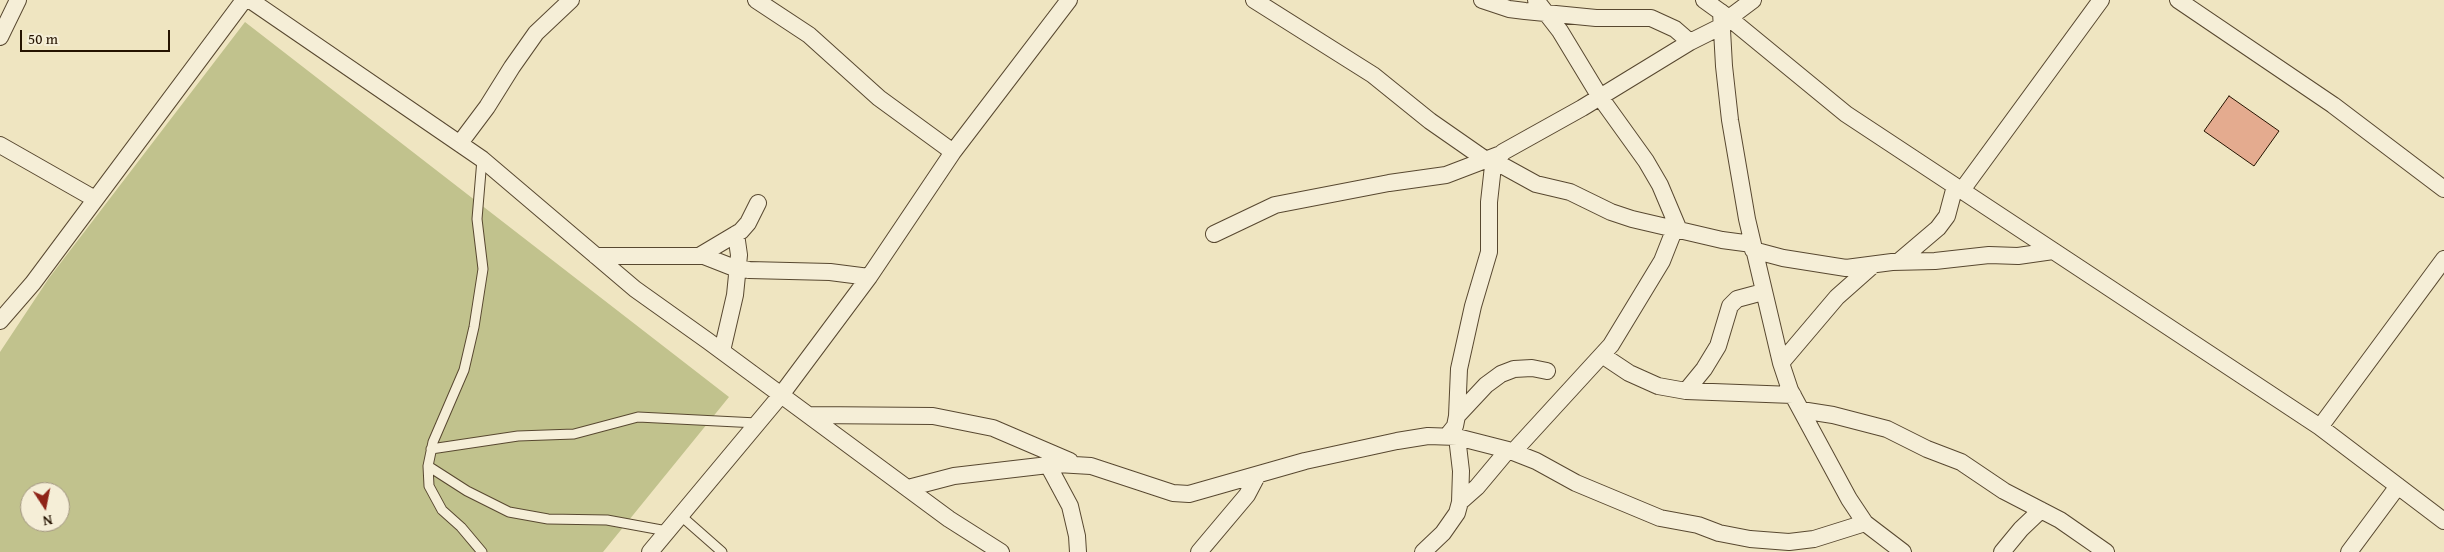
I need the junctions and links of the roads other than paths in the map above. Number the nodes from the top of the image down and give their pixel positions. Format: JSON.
{"nodes":[{"id":1,"x":18,"y":0,"type":"edge"},
{"id":2,"x":244,"y":0,"type":"edge"},
{"id":3,"x":250,"y":0,"type":"edge"},
{"id":4,"x":571,"y":0,"type":"edge"},
{"id":5,"x":756,"y":0,"type":"edge"},
{"id":6,"x":1069,"y":0,"type":"edge"},
{"id":7,"x":1254,"y":0,"type":"edge"},
{"id":8,"x":1482,"y":0,"type":"edge"},
{"id":9,"x":1536,"y":0,"type":"edge"},
{"id":10,"x":1704,"y":0,"type":"edge"},
{"id":11,"x":1753,"y":0,"type":"edge"},
{"id":12,"x":2101,"y":0,"type":"edge"},
{"id":13,"x":2178,"y":0,"type":"edge"},
{"id":14,"x":1547,"y":13,"type":"junction"},
{"id":15,"x":1724,"y":19,"type":"junction"},
{"id":16,"x":0,"y":37,"type":"edge"},
{"id":17,"x":1690,"y":42,"type":"junction"},
{"id":18,"x":1600,"y":97,"type":"junction"},
{"id":19,"x":460,"y":143,"type":"junction"},
{"id":20,"x":0,"y":145,"type":"edge"},
{"id":21,"x":953,"y":152,"type":"junction"},
{"id":22,"x":482,"y":159,"type":"junction"},
{"id":23,"x":1495,"y":159,"type":"junction"},
{"id":24,"x":1958,"y":188,"type":"junction"},
{"id":25,"x":2444,"y":189,"type":"edge"},
{"id":26,"x":95,"y":199,"type":"junction"},
{"id":27,"x":758,"y":203,"type":"dead end"},
{"id":28,"x":1677,"y":229,"type":"junction"},
{"id":29,"x":736,"y":234,"type":"junction"},
{"id":30,"x":1214,"y":234,"type":"dead end"},
{"id":31,"x":1753,"y":247,"type":"junction"},
{"id":32,"x":2053,"y":251,"type":"junction"},
{"id":33,"x":596,"y":256,"type":"junction"},
{"id":34,"x":699,"y":256,"type":"junction"},
{"id":35,"x":2444,"y":259,"type":"edge"},
{"id":36,"x":1898,"y":262,"type":"junction"},
{"id":37,"x":1872,"y":266,"type":"junction"},
{"id":38,"x":737,"y":268,"type":"junction"},
{"id":39,"x":869,"y":277,"type":"junction"},
{"id":40,"x":1763,"y":292,"type":"junction"},
{"id":41,"x":3,"y":313,"type":"edge"},
{"id":42,"x":722,"y":351,"type":"junction"},
{"id":43,"x":1602,"y":355,"type":"junction"},
{"id":44,"x":1781,"y":363,"type":"junction"},
{"id":45,"x":1547,"y":371,"type":"dead end"},
{"id":46,"x":1686,"y":391,"type":"junction"},
{"id":47,"x":1793,"y":394,"type":"junction"},
{"id":48,"x":781,"y":395,"type":"junction"},
{"id":49,"x":1802,"y":410,"type":"junction"},
{"id":50,"x":809,"y":415,"type":"junction"},
{"id":51,"x":1457,"y":416,"type":"junction"},
{"id":52,"x":757,"y":423,"type":"junction"},
{"id":53,"x":2320,"y":427,"type":"junction"},
{"id":54,"x":1452,"y":436,"type":"junction"},
{"id":55,"x":431,"y":449,"type":"junction"},
{"id":56,"x":1511,"y":451,"type":"junction"},
{"id":57,"x":1048,"y":465,"type":"junction"},
{"id":58,"x":1079,"y":465,"type":"junction"},
{"id":59,"x":428,"y":466,"type":"junction"},
{"id":60,"x":1257,"y":476,"type":"junction"},
{"id":61,"x":2398,"y":486,"type":"junction"},
{"id":62,"x":908,"y":488,"type":"junction"},
{"id":63,"x":1460,"y":502,"type":"junction"},
{"id":64,"x":2041,"y":510,"type":"junction"},
{"id":65,"x":680,"y":515,"type":"junction"},
{"id":66,"x":2444,"y":521,"type":"edge"},
{"id":67,"x":1865,"y":523,"type":"junction"},
{"id":68,"x":667,"y":532,"type":"junction"},
{"id":69,"x":482,"y":552,"type":"edge"},
{"id":70,"x":650,"y":552,"type":"edge"},
{"id":71,"x":722,"y":552,"type":"edge"},
{"id":72,"x":1001,"y":552,"type":"edge"},
{"id":73,"x":1078,"y":552,"type":"edge"},
{"id":74,"x":1200,"y":552,"type":"edge"},
{"id":75,"x":1423,"y":552,"type":"edge"},
{"id":76,"x":1903,"y":552,"type":"edge"},
{"id":77,"x":2002,"y":552,"type":"edge"},
{"id":78,"x":2106,"y":552,"type":"edge"},
{"id":79,"x":2349,"y":552,"type":"edge"}],
"edges":[{"from":1,"to":16,"type":"street"},
{"from":2,"to":26,"type":"street"},
{"from":3,"to":19,"type":"street"},
{"from":4,"to":19,"type":"street"},
{"from":5,"to":21,"type":"street"},
{"from":6,"to":21,"type":"street"},
{"from":7,"to":23,"type":"street"},
{"from":8,"to":14,"type":"street"},
{"from":9,"to":14,"type":"street"},
{"from":10,"to":15,"type":"street"},
{"from":11,"to":15,"type":"street"},
{"from":12,"to":24,"type":"street"},
{"from":13,"to":25,"type":"street"},
{"from":14,"to":17,"type":"street"},
{"from":14,"to":18,"type":"street"},
{"from":15,"to":17,"type":"street"},
{"from":15,"to":24,"type":"street"},
{"from":15,"to":31,"type":"street"},
{"from":17,"to":18,"type":"street"},
{"from":18,"to":23,"type":"street"},
{"from":18,"to":28,"type":"street"},
{"from":19,"to":22,"type":"street"},
{"from":20,"to":26,"type":"street"},
{"from":21,"to":39,"type":"street"},
{"from":22,"to":33,"type":"street"},
{"from":22,"to":55,"type":"lane"},
{"from":23,"to":28,"type":"street"},
{"from":23,"to":30,"type":"street"},
{"from":23,"to":51,"type":"street"},
{"from":24,"to":32,"type":"street"},
{"from":24,"to":36,"type":"street"},
{"from":26,"to":41,"type":"street"},
{"from":27,"to":29,"type":"street"},
{"from":28,"to":31,"type":"street"},
{"from":28,"to":43,"type":"street"},
{"from":29,"to":34,"type":"street"},
{"from":29,"to":38,"type":"street"},
{"from":31,"to":37,"type":"street"},
{"from":31,"to":40,"type":"street"},
{"from":32,"to":36,"type":"street"},
{"from":32,"to":53,"type":"street"},
{"from":33,"to":34,"type":"street"},
{"from":33,"to":42,"type":"street"},
{"from":34,"to":38,"type":"street"},
{"from":35,"to":53,"type":"street"},
{"from":36,"to":37,"type":"street"},
{"from":37,"to":44,"type":"street"},
{"from":38,"to":39,"type":"street"},
{"from":38,"to":42,"type":"street"},
{"from":39,"to":48,"type":"street"},
{"from":40,"to":44,"type":"street"},
{"from":40,"to":46,"type":"street"},
{"from":42,"to":48,"type":"street"},
{"from":43,"to":46,"type":"street"},
{"from":43,"to":56,"type":"street"},
{"from":44,"to":47,"type":"street"},
{"from":45,"to":51,"type":"street"},
{"from":46,"to":47,"type":"street"},
{"from":47,"to":49,"type":"street"},
{"from":48,"to":50,"type":"street"},
{"from":48,"to":52,"type":"street"},
{"from":49,"to":64,"type":"street"},
{"from":49,"to":67,"type":"street"},
{"from":50,"to":58,"type":"street"},
{"from":50,"to":62,"type":"street"},
{"from":51,"to":54,"type":"street"},
{"from":52,"to":55,"type":"lane"},
{"from":52,"to":65,"type":"street"},
{"from":53,"to":61,"type":"street"},
{"from":54,"to":56,"type":"street"},
{"from":54,"to":60,"type":"street"},
{"from":54,"to":63,"type":"street"},
{"from":55,"to":59,"type":"lane"},
{"from":56,"to":63,"type":"street"},
{"from":56,"to":67,"type":"street"},
{"from":57,"to":58,"type":"street"},
{"from":57,"to":62,"type":"street"},
{"from":57,"to":73,"type":"street"},
{"from":58,"to":60,"type":"street"},
{"from":59,"to":68,"type":"lane"},
{"from":59,"to":69,"type":"lane"},
{"from":60,"to":74,"type":"street"},
{"from":61,"to":66,"type":"street"},
{"from":61,"to":79,"type":"street"},
{"from":62,"to":72,"type":"street"},
{"from":63,"to":75,"type":"street"},
{"from":64,"to":77,"type":"street"},
{"from":64,"to":78,"type":"street"},
{"from":65,"to":68,"type":"street"},
{"from":65,"to":71,"type":"lane"},
{"from":67,"to":76,"type":"street"},
{"from":68,"to":70,"type":"street"}]}
